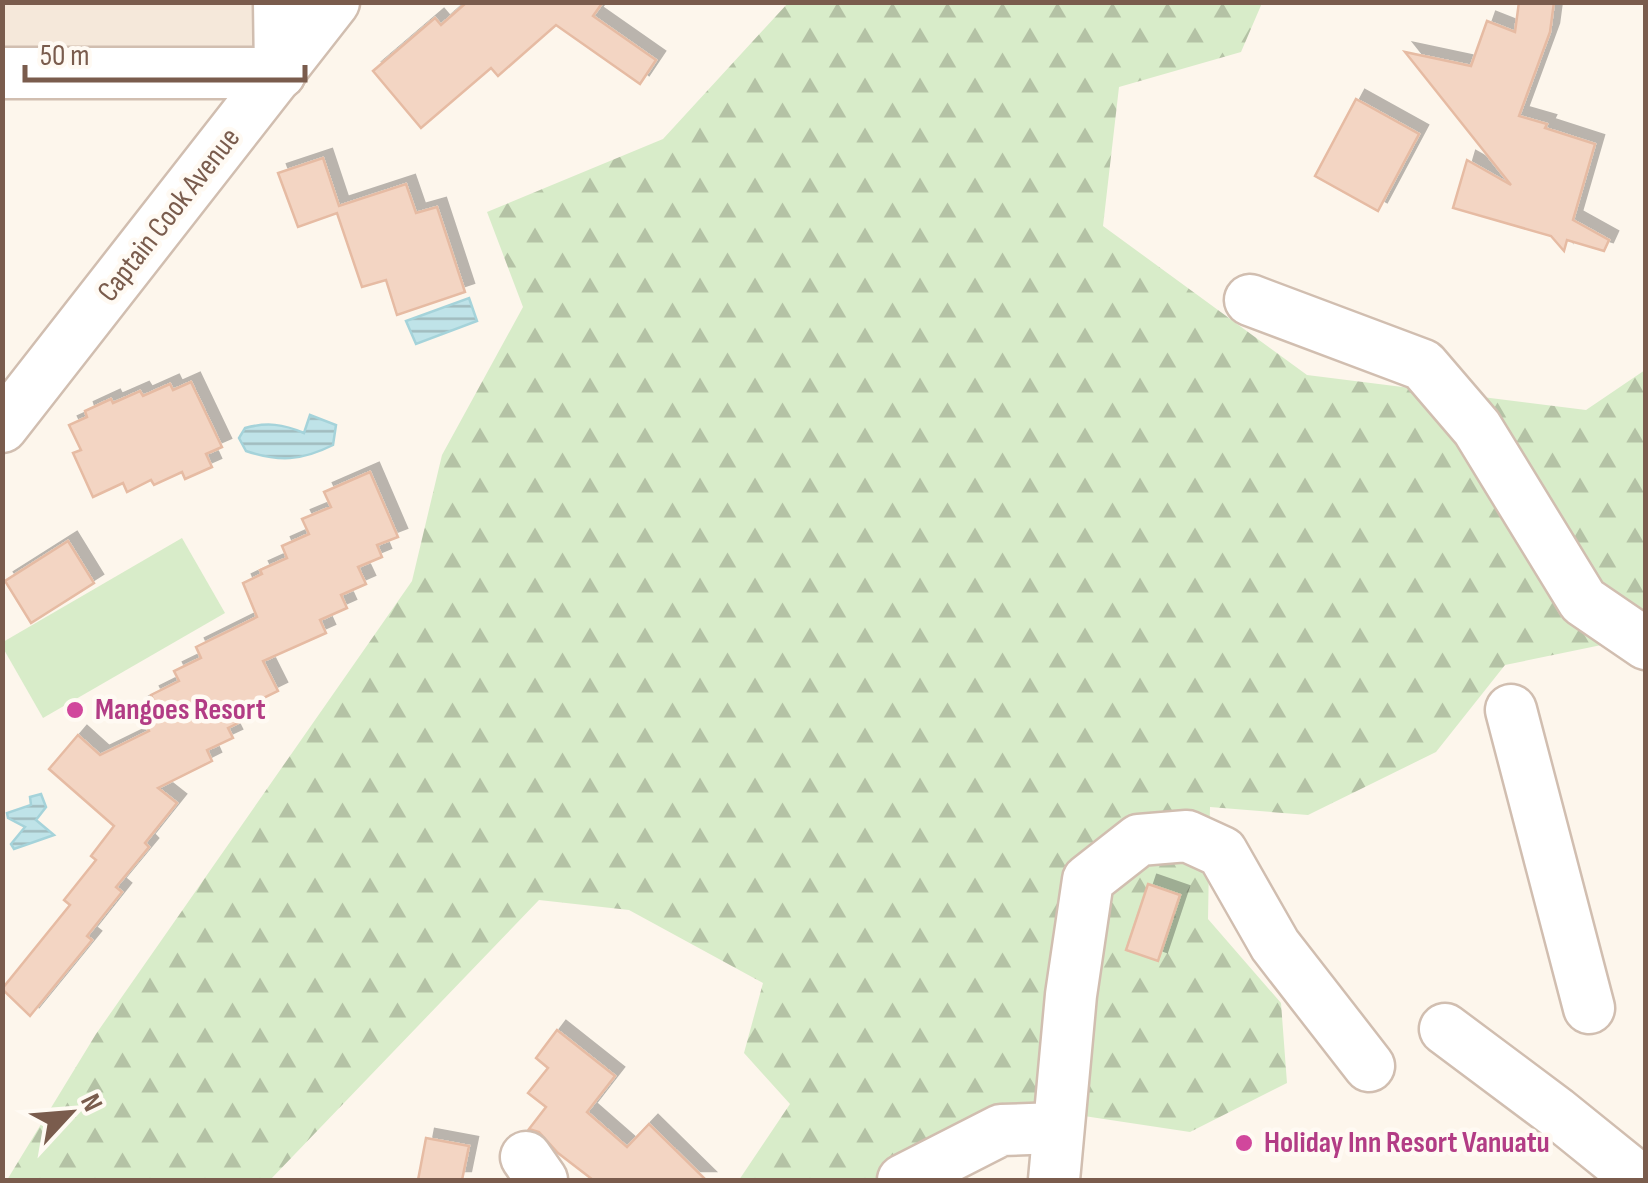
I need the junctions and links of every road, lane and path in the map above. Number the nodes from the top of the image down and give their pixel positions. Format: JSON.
{"nodes":[{"id":1,"x":279,"y":2,"type":"edge"},
{"id":2,"x":334,"y":2,"type":"edge"},
{"id":3,"x":2,"y":73,"type":"edge"},
{"id":4,"x":280,"y":73,"type":"junction"},
{"id":5,"x":1250,"y":300,"type":"dead end"},
{"id":6,"x":2,"y":427,"type":"edge"},
{"id":7,"x":1646,"y":644,"type":"edge"},
{"id":8,"x":1512,"y":710,"type":"dead end"},
{"id":9,"x":1588,"y":1008,"type":"dead end"},
{"id":10,"x":1445,"y":1030,"type":"dead end"},
{"id":11,"x":1369,"y":1066,"type":"dead end"},
{"id":12,"x":1058,"y":1128,"type":"junction"},
{"id":13,"x":902,"y":1180,"type":"edge"},
{"id":14,"x":1054,"y":1180,"type":"edge"},
{"id":15,"x":1640,"y":1180,"type":"edge"}],
"edges":[{"from":1,"to":4,"type":"street"},
{"from":2,"to":4,"type":"street","name":"Captain Cook Avenue"},
{"from":3,"to":4,"type":"street"},
{"from":4,"to":6,"type":"street","name":"Captain Cook Avenue"},
{"from":5,"to":7,"type":"street"},
{"from":8,"to":9,"type":"street"},
{"from":10,"to":15,"type":"street"},
{"from":11,"to":12,"type":"street"},
{"from":12,"to":13,"type":"street"},
{"from":12,"to":14,"type":"street"}]}
